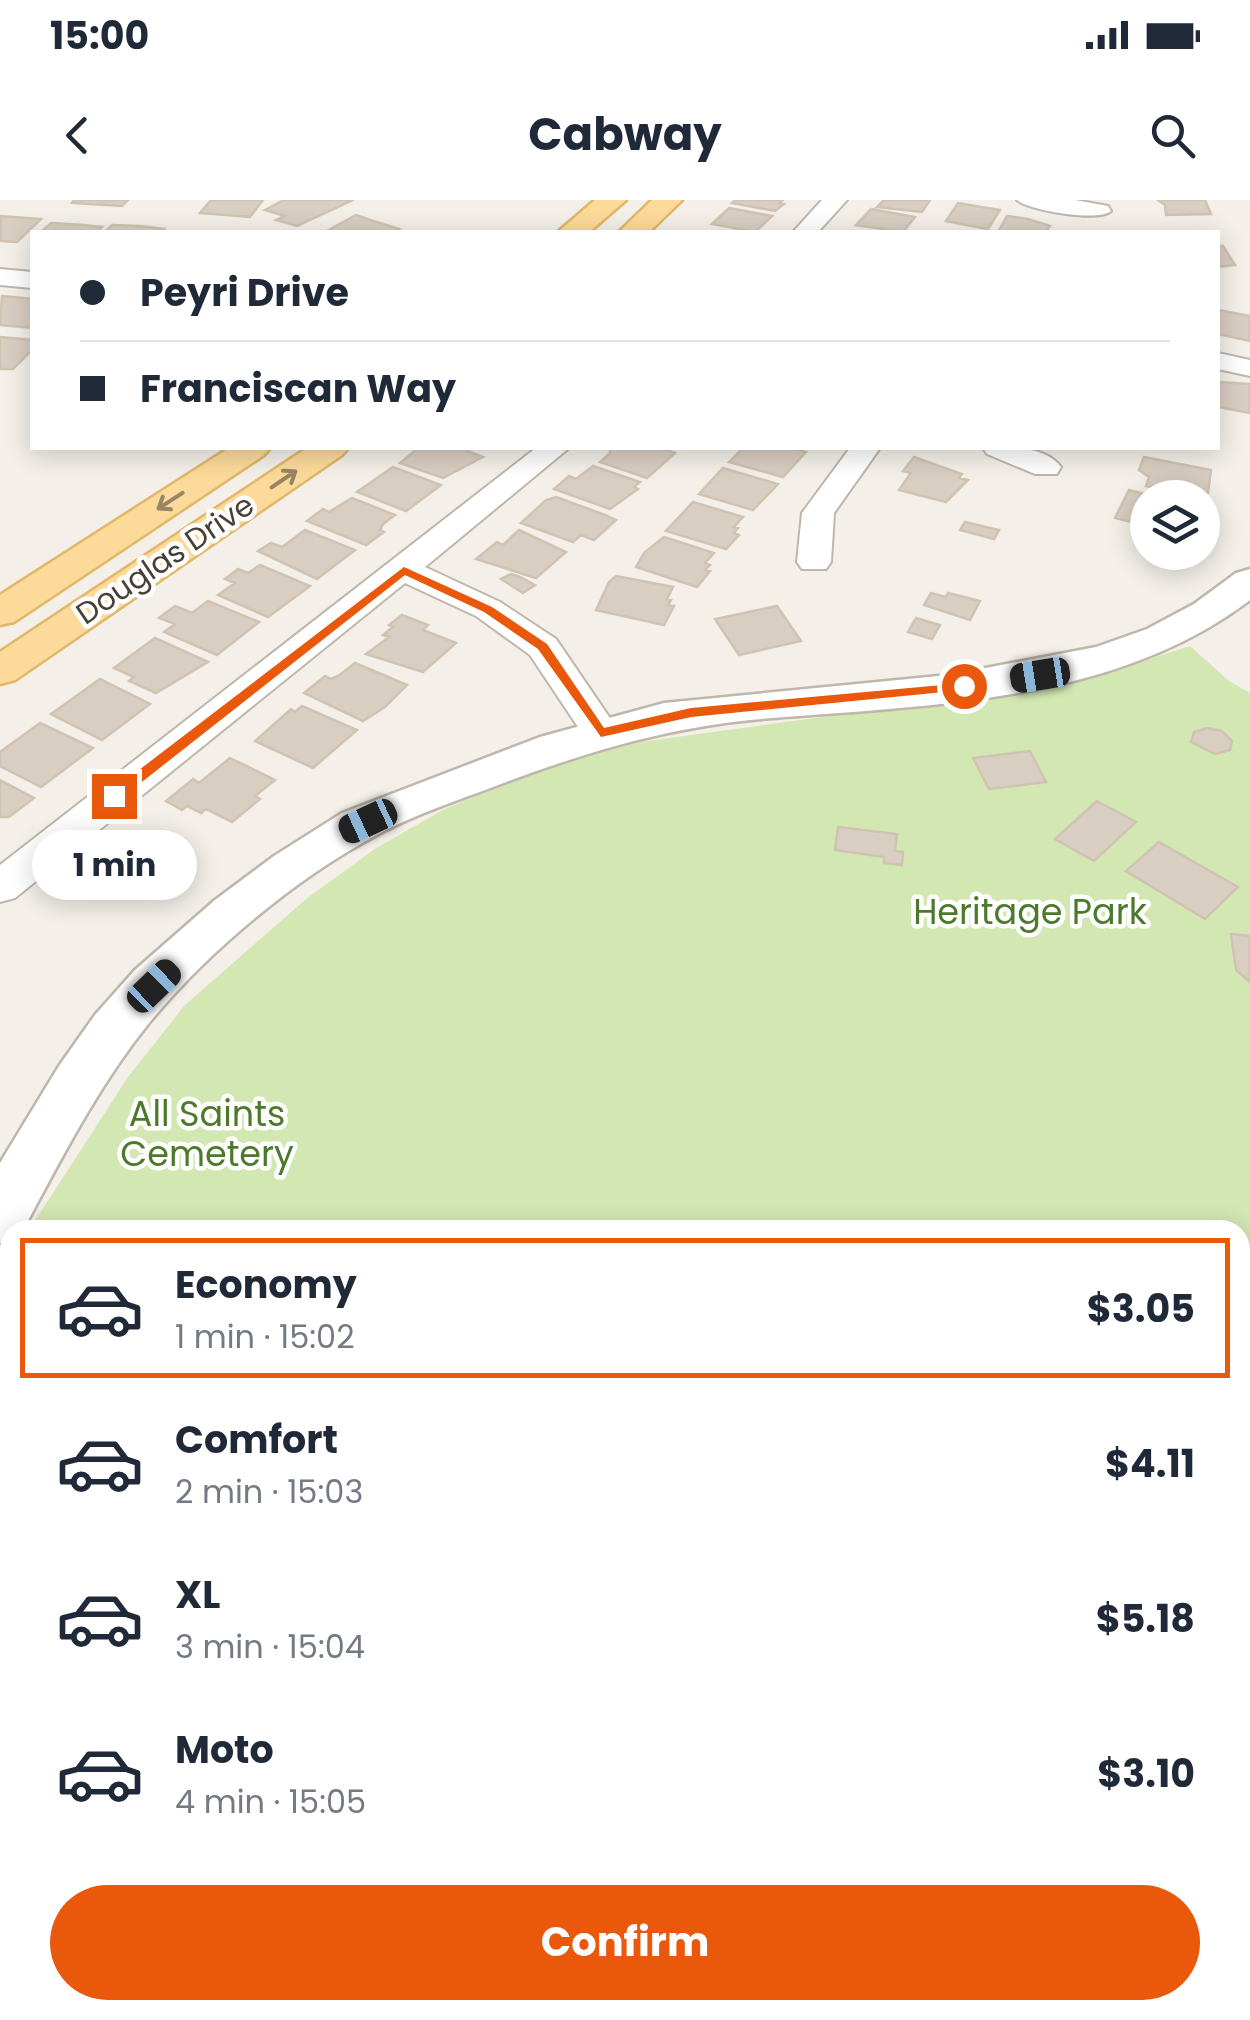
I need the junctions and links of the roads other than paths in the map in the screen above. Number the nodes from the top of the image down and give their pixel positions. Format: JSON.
{"nodes":[{"id":1,"x":612,"y":200,"type":"edge"},
{"id":2,"x":668,"y":200,"type":"edge"},
{"id":3,"x":835,"y":200,"type":"edge"},
{"id":4,"x":1029,"y":200,"type":"edge"},
{"id":5,"x":1099,"y":211,"type":"dead end"},
{"id":6,"x":574,"y":230,"type":"edge"},
{"id":7,"x":634,"y":230,"type":"edge"},
{"id":8,"x":807,"y":230,"type":"edge"},
{"id":9,"x":0,"y":277,"type":"edge"},
{"id":10,"x":30,"y":280,"type":"edge"},
{"id":11,"x":1220,"y":361,"type":"edge"},
{"id":12,"x":1250,"y":368,"type":"edge"},
{"id":13,"x":249,"y":450,"type":"edge"},
{"id":14,"x":327,"y":450,"type":"edge"},
{"id":15,"x":552,"y":450,"type":"edge"},
{"id":16,"x":865,"y":450,"type":"edge"},
{"id":17,"x":1003,"y":450,"type":"edge"},
{"id":18,"x":1046,"y":468,"type":"dead end"},
{"id":19,"x":814,"y":562,"type":"dead end"},
{"id":20,"x":404,"y":570,"type":"junction"},
{"id":21,"x":1250,"y":581,"type":"edge"},
{"id":22,"x":0,"y":613,"type":"edge"},
{"id":23,"x":0,"y":671,"type":"edge"},
{"id":24,"x":601,"y":733,"type":"junction"},
{"id":25,"x":0,"y":888,"type":"edge"},
{"id":26,"x":0,"y":1217,"type":"edge"}],
"edges":[{"from":1,"to":6,"type":"main road"},
{"from":2,"to":7,"type":"main road"},
{"from":3,"to":8,"type":"street"},
{"from":4,"to":5,"type":"street"},
{"from":9,"to":10,"type":"street"},
{"from":11,"to":12,"type":"street"},
{"from":13,"to":22,"type":"main road","name":"Douglas Drive","one_way":true},
{"from":23,"to":14,"type":"main road","name":"Douglas Drive","one_way":true},
{"from":15,"to":20,"type":"street"},
{"from":16,"to":19,"type":"street"},
{"from":17,"to":18,"type":"street"},
{"from":20,"to":24,"type":"street"},
{"from":20,"to":25,"type":"street"},
{"from":21,"to":24,"type":"street"},
{"from":24,"to":26,"type":"street"}]}
